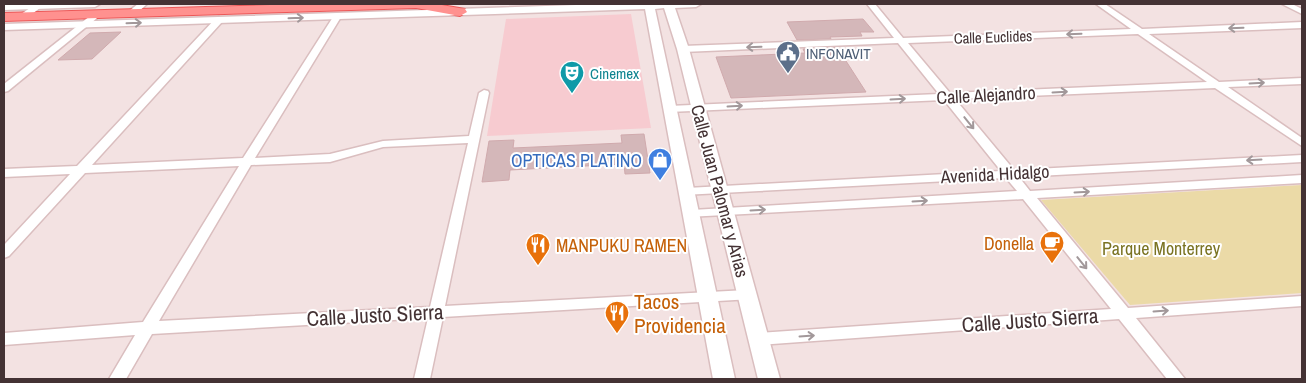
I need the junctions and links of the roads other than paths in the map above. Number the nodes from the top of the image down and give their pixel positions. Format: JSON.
{"nodes":[{"id":1,"x":414,"y":4,"type":"edge"},
{"id":2,"x":424,"y":4,"type":"edge"},
{"id":3,"x":668,"y":4,"type":"edge"},
{"id":4,"x":696,"y":4,"type":"edge"},
{"id":5,"x":872,"y":4,"type":"edge"},
{"id":6,"x":1100,"y":4,"type":"edge"},
{"id":7,"x":1286,"y":4,"type":"edge"},
{"id":8,"x":40,"y":5,"type":"edge"},
{"id":9,"x":649,"y":5,"type":"edge"},
{"id":10,"x":4,"y":6,"type":"edge"},
{"id":11,"x":306,"y":6,"type":"edge"},
{"id":12,"x":137,"y":8,"type":"edge"},
{"id":13,"x":97,"y":9,"type":"edge"},
{"id":14,"x":460,"y":12,"type":"junction"},
{"id":15,"x":1302,"y":12,"type":"edge"},
{"id":16,"x":24,"y":16,"type":"junction"},
{"id":17,"x":4,"y":17,"type":"edge"},
{"id":18,"x":336,"y":17,"type":"junction"},
{"id":19,"x":218,"y":20,"type":"junction"},
{"id":20,"x":85,"y":24,"type":"junction"},
{"id":21,"x":1302,"y":25,"type":"edge"},
{"id":22,"x":4,"y":27,"type":"edge"},
{"id":23,"x":1140,"y":32,"type":"junction"},
{"id":24,"x":902,"y":41,"type":"junction"},
{"id":25,"x":683,"y":49,"type":"junction"},
{"id":26,"x":1302,"y":81,"type":"edge"},
{"id":27,"x":1217,"y":85,"type":"junction"},
{"id":28,"x":4,"y":89,"type":"edge"},
{"id":29,"x":484,"y":93,"type":"dead end"},
{"id":30,"x":947,"y":97,"type":"junction"},
{"id":31,"x":698,"y":108,"type":"junction"},
{"id":32,"x":669,"y":109,"type":"junction"},
{"id":33,"x":474,"y":139,"type":"junction"},
{"id":34,"x":1302,"y":143,"type":"edge"},
{"id":35,"x":1302,"y":158,"type":"edge"},
{"id":36,"x":247,"y":162,"type":"junction"},
{"id":37,"x":80,"y":170,"type":"junction"},
{"id":38,"x":4,"y":173,"type":"edge"},
{"id":39,"x":1009,"y":173,"type":"junction"},
{"id":40,"x":1302,"y":179,"type":"edge"},
{"id":41,"x":719,"y":190,"type":"junction"},
{"id":42,"x":687,"y":192,"type":"junction"},
{"id":43,"x":1027,"y":195,"type":"junction"},
{"id":44,"x":724,"y":212,"type":"junction"},
{"id":45,"x":692,"y":214,"type":"junction"},
{"id":46,"x":4,"y":253,"type":"edge"},
{"id":47,"x":747,"y":295,"type":"junction"},
{"id":48,"x":708,"y":298,"type":"junction"},
{"id":49,"x":1302,"y":302,"type":"edge"},
{"id":50,"x":436,"y":311,"type":"junction"},
{"id":51,"x":1123,"y":314,"type":"junction"},
{"id":52,"x":146,"y":328,"type":"junction"},
{"id":53,"x":4,"y":339,"type":"edge"},
{"id":54,"x":759,"y":339,"type":"junction"},
{"id":55,"x":117,"y":379,"type":"edge"},
{"id":56,"x":422,"y":379,"type":"edge"},
{"id":57,"x":724,"y":379,"type":"edge"},
{"id":58,"x":770,"y":379,"type":"edge"},
{"id":59,"x":1177,"y":379,"type":"edge"}],
"edges":[{"from":1,"to":2,"type":"main road"},
{"from":1,"to":11,"type":"main road"},
{"from":1,"to":14,"type":"main road"},
{"from":3,"to":4,"type":"street"},
{"from":3,"to":9,"type":"street"},
{"from":3,"to":25,"type":"street","name":"Calle Juan Palomar y Arias"},
{"from":5,"to":24,"type":"street"},
{"from":6,"to":23,"type":"street"},
{"from":7,"to":15,"type":"street"},
{"from":8,"to":10,"type":"street"},
{"from":8,"to":13,"type":"street"},
{"from":8,"to":16,"type":"street"},
{"from":9,"to":14,"type":"street"},
{"from":9,"to":32,"type":"street","name":"Calle Juan Palomar y Arias"},
{"from":11,"to":12,"type":"main road"},
{"from":12,"to":13,"type":"main road"},
{"from":13,"to":16,"type":"main road"},
{"from":13,"to":20,"type":"street"},
{"from":14,"to":18,"type":"street"},
{"from":16,"to":17,"type":"main road"},
{"from":19,"to":18,"type":"street","one_way":true},
{"from":18,"to":36,"type":"street"},
{"from":20,"to":19,"type":"street","one_way":true},
{"from":19,"to":37,"type":"street"},
{"from":20,"to":22,"type":"street"},
{"from":20,"to":28,"type":"street"},
{"from":21,"to":23,"type":"street","name":"Calle Euclides","one_way":true},
{"from":23,"to":24,"type":"street","name":"Calle Euclides","one_way":true},
{"from":23,"to":27,"type":"street"},
{"from":24,"to":25,"type":"street","name":"Calle Euclides","one_way":true},
{"from":24,"to":30,"type":"street"},
{"from":25,"to":31,"type":"street","name":"Calle Juan Palomar y Arias"},
{"from":27,"to":26,"type":"street","name":"Calle Alejandro","one_way":true},
{"from":30,"to":27,"type":"street","name":"Calle Alejandro","one_way":true},
{"from":27,"to":34,"type":"street"},
{"from":29,"to":33,"type":"street"},
{"from":31,"to":30,"type":"street","name":"Calle Alejandro","one_way":true},
{"from":30,"to":39,"type":"street","one_way":true},
{"from":31,"to":32,"type":"street","name":"Calle Alejandro"},
{"from":31,"to":41,"type":"street","name":"Calle Juan Palomar y Arias"},
{"from":32,"to":42,"type":"street","name":"Calle Juan Palomar y Arias"},
{"from":33,"to":36,"type":"street"},
{"from":33,"to":50,"type":"street"},
{"from":35,"to":39,"type":"street","name":"Avenida Hidalgo","one_way":true},
{"from":36,"to":37,"type":"street"},
{"from":36,"to":52,"type":"street"},
{"from":37,"to":38,"type":"street"},
{"from":37,"to":46,"type":"street"},
{"from":39,"to":41,"type":"street","name":"Avenida Hidalgo"},
{"from":39,"to":43,"type":"street"},
{"from":43,"to":40,"type":"street","name":"Avenida Hidalgo","one_way":true},
{"from":41,"to":42,"type":"street","name":"Avenida Hidalgo"},
{"from":41,"to":44,"type":"street","name":"Calle Juan Palomar y Arias"},
{"from":42,"to":45,"type":"street","name":"Calle Juan Palomar y Arias"},
{"from":44,"to":43,"type":"street","name":"Avenida Hidalgo","one_way":true},
{"from":43,"to":51,"type":"street","one_way":true},
{"from":44,"to":45,"type":"street","name":"Avenida Hidalgo"},
{"from":44,"to":47,"type":"street","name":"Calle Juan Palomar y Arias"},
{"from":45,"to":48,"type":"street","name":"Calle Juan Palomar y Arias"},
{"from":47,"to":48,"type":"street","name":"Calle Justo Sierra"},
{"from":47,"to":54,"type":"street","name":"Calle Juan Palomar y Arias"},
{"from":48,"to":50,"type":"street","name":"Calle Justo Sierra"},
{"from":48,"to":57,"type":"street","name":"Calle Juan Palomar y Arias"},
{"from":51,"to":49,"type":"street","name":"Calle Justo Sierra","one_way":true},
{"from":50,"to":52,"type":"street","name":"Calle Justo Sierra"},
{"from":50,"to":56,"type":"street"},
{"from":54,"to":51,"type":"street","name":"Calle Justo Sierra","one_way":true},
{"from":51,"to":59,"type":"street"},
{"from":52,"to":53,"type":"street","name":"Calle Justo Sierra"},
{"from":52,"to":55,"type":"street"},
{"from":54,"to":58,"type":"street","name":"Calle Juan Palomar y Arias"}]}
